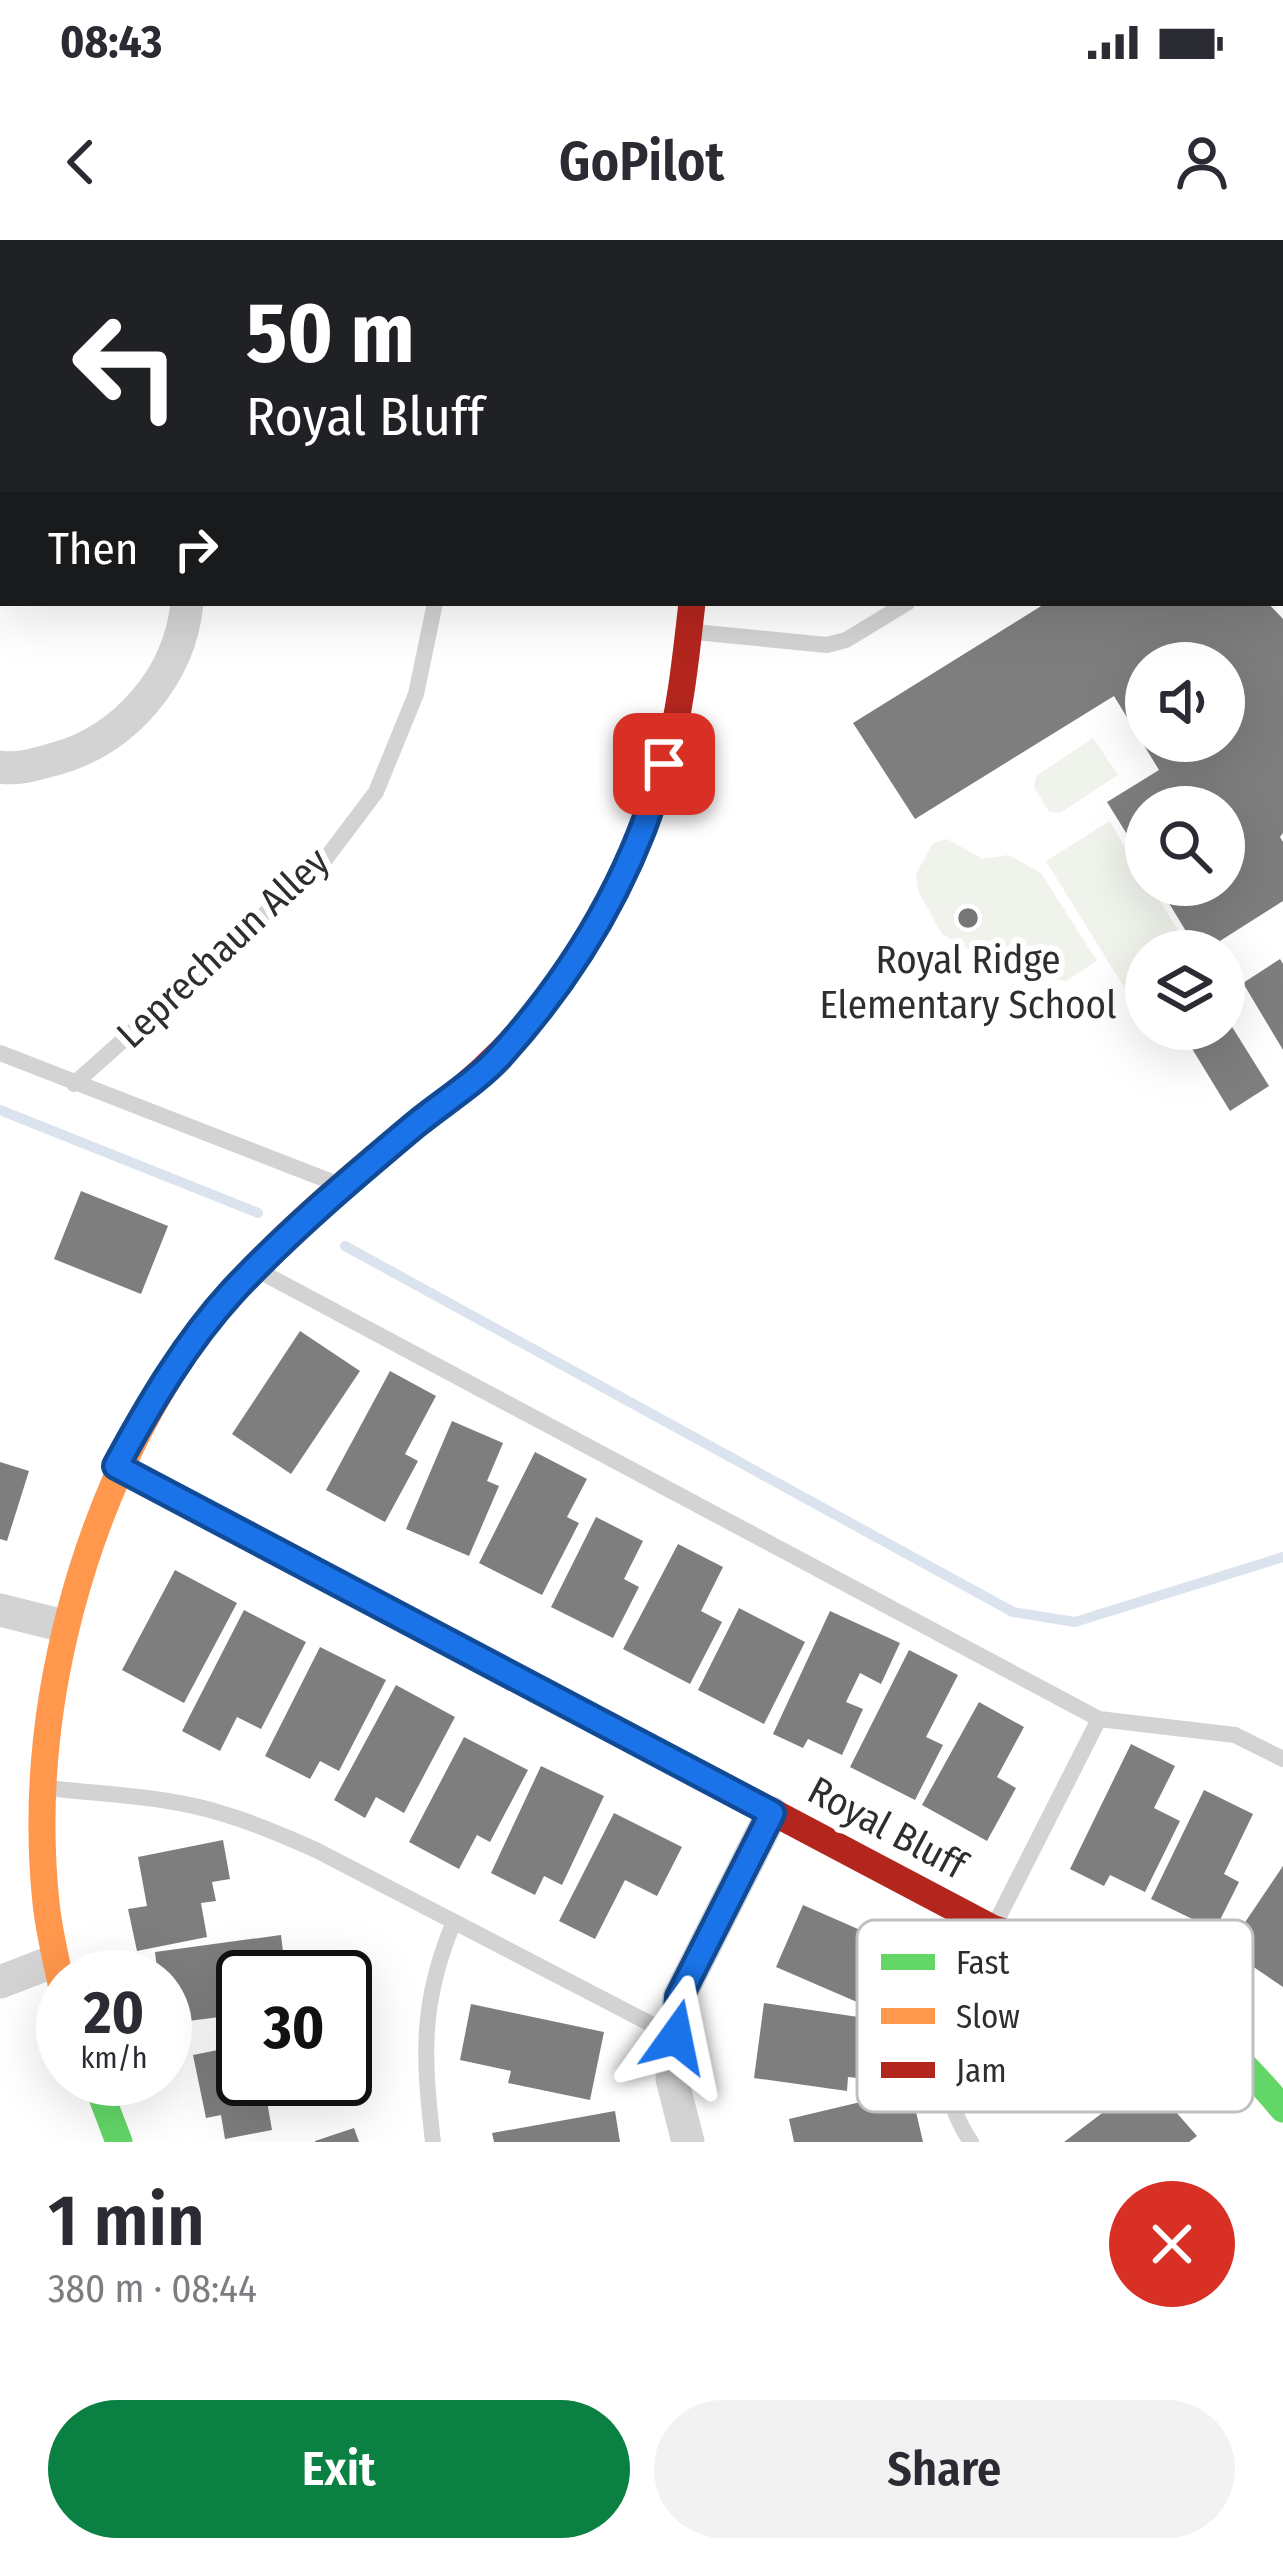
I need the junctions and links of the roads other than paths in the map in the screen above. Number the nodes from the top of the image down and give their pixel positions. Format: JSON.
{"nodes":[{"id":1,"x":186,"y":606,"type":"edge"},
{"id":2,"x":434,"y":606,"type":"edge"},
{"id":3,"x":903,"y":606,"type":"edge"},
{"id":4,"x":690,"y":617,"type":"edge"},
{"id":5,"x":0,"y":767,"type":"edge"},
{"id":6,"x":0,"y":1053,"type":"edge"},
{"id":7,"x":74,"y":1084,"type":"junction"},
{"id":8,"x":345,"y":1187,"type":"junction"},
{"id":9,"x":255,"y":1269,"type":"junction"},
{"id":10,"x":116,"y":1466,"type":"junction"},
{"id":11,"x":0,"y":1610,"type":"edge"},
{"id":12,"x":60,"y":1625,"type":"junction"},
{"id":13,"x":1099,"y":1719,"type":"junction"},
{"id":14,"x":1283,"y":1759,"type":"edge"},
{"id":15,"x":35,"y":1787,"type":"junction"},
{"id":16,"x":772,"y":1813,"type":"junction"},
{"id":17,"x":977,"y":1920,"type":"edge"},
{"id":18,"x":996,"y":1920,"type":"edge"},
{"id":19,"x":453,"y":1924,"type":"junction"},
{"id":20,"x":52,"y":1950,"type":"edge"},
{"id":21,"x":36,"y":1979,"type":"edge"},
{"id":22,"x":0,"y":1982,"type":"edge"},
{"id":23,"x":676,"y":2037,"type":"junction"},
{"id":24,"x":1253,"y":2071,"type":"edge"},
{"id":25,"x":105,"y":2106,"type":"edge"},
{"id":26,"x":1283,"y":2109,"type":"edge"},
{"id":27,"x":958,"y":2112,"type":"edge"},
{"id":28,"x":119,"y":2142,"type":"edge"},
{"id":29,"x":434,"y":2142,"type":"edge"},
{"id":30,"x":688,"y":2142,"type":"edge"},
{"id":31,"x":971,"y":2142,"type":"edge"}],
"edges":[{"from":1,"to":5,"type":"street"},
{"from":2,"to":7,"type":"lane","name":"Leprechaun Alley"},
{"from":3,"to":4,"type":"lane"},
{"from":4,"to":8,"type":"street"},
{"from":6,"to":7,"type":"lane"},
{"from":7,"to":8,"type":"lane"},
{"from":8,"to":9,"type":"street"},
{"from":9,"to":10,"type":"street"},
{"from":9,"to":13,"type":"lane"},
{"from":10,"to":12,"type":"street"},
{"from":10,"to":16,"type":"street","name":"Royal Bluff"},
{"from":11,"to":12,"type":"street"},
{"from":12,"to":15,"type":"street"},
{"from":13,"to":14,"type":"lane"},
{"from":13,"to":18,"type":"lane"},
{"from":15,"to":19,"type":"lane"},
{"from":15,"to":20,"type":"street"},
{"from":16,"to":17,"type":"street","name":"Royal Bluff"},
{"from":16,"to":23,"type":"street"},
{"from":19,"to":23,"type":"lane"},
{"from":19,"to":29,"type":"lane"},
{"from":21,"to":22,"type":"street"},
{"from":23,"to":30,"type":"street"},
{"from":24,"to":26,"type":"street","name":"Royal Bluff"},
{"from":25,"to":28,"type":"street"},
{"from":27,"to":31,"type":"lane"}]}
